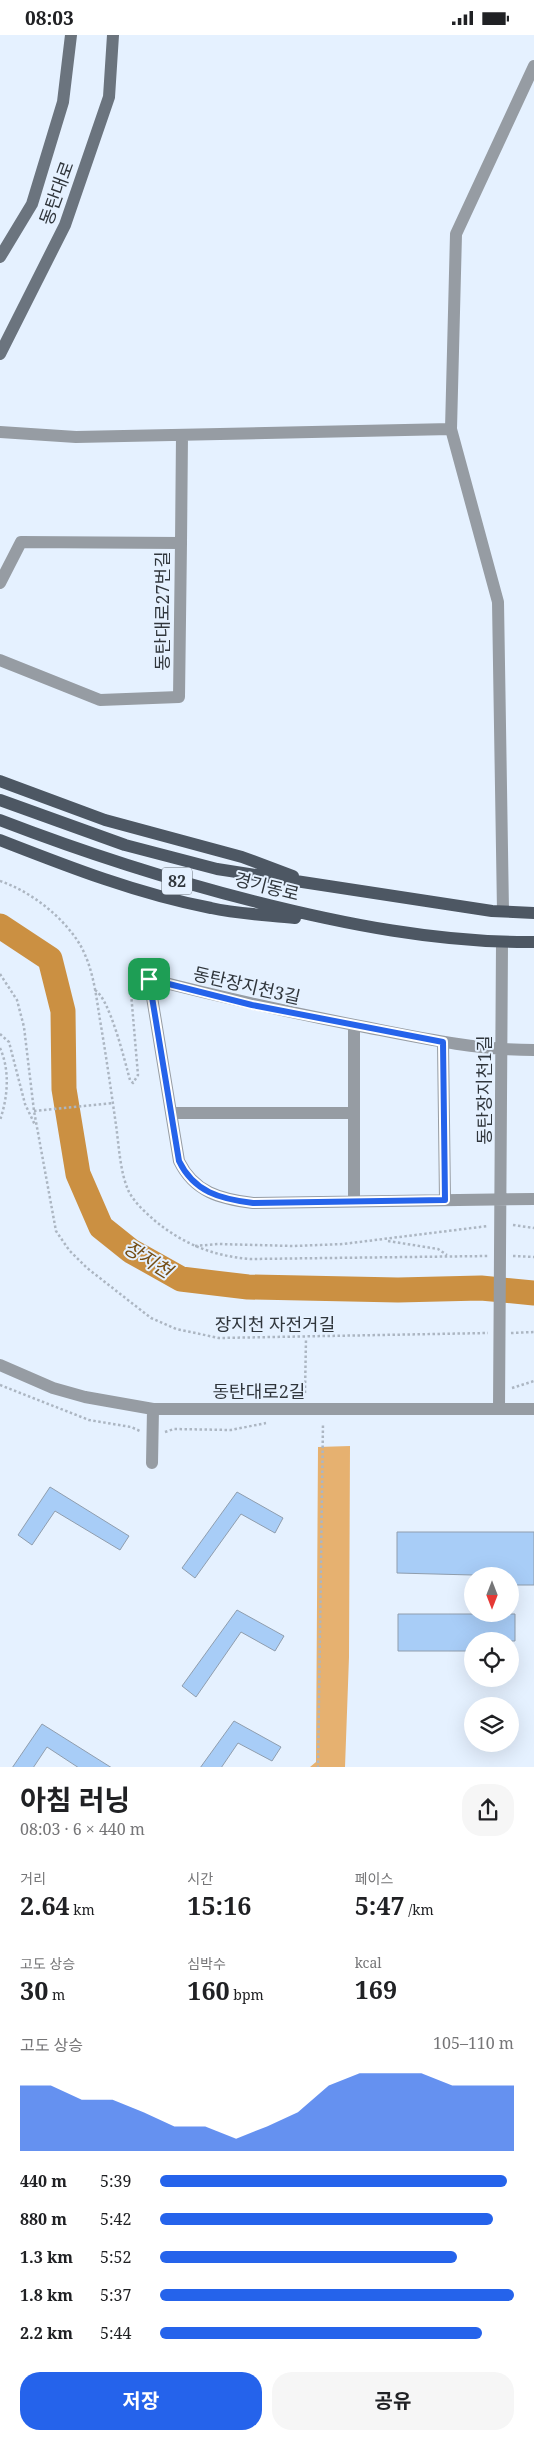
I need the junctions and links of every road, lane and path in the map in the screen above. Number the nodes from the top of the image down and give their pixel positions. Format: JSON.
{"nodes":[{"id":1,"x":71,"y":35,"type":"edge"},
{"id":2,"x":113,"y":35,"type":"edge"},
{"id":3,"x":534,"y":66,"type":"edge"},
{"id":4,"x":0,"y":257,"type":"edge"},
{"id":5,"x":0,"y":354,"type":"edge"},
{"id":6,"x":451,"y":429,"type":"junction"},
{"id":7,"x":0,"y":432,"type":"edge"},
{"id":8,"x":182,"y":435,"type":"junction"},
{"id":9,"x":181,"y":543,"type":"junction"},
{"id":10,"x":0,"y":583,"type":"edge"},
{"id":11,"x":0,"y":660,"type":"edge"},
{"id":12,"x":0,"y":781,"type":"edge"},
{"id":13,"x":0,"y":800,"type":"edge"},
{"id":14,"x":0,"y":820,"type":"edge"},
{"id":15,"x":0,"y":840,"type":"edge"},
{"id":16,"x":0,"y":881,"type":"edge"},
{"id":17,"x":316,"y":885,"type":"junction"},
{"id":18,"x":503,"y":911,"type":"junction"},
{"id":19,"x":534,"y":913,"type":"edge"},
{"id":20,"x":360,"y":925,"type":"junction"},
{"id":21,"x":534,"y":942,"type":"edge"},
{"id":22,"x":502,"y":943,"type":"junction"},
{"id":23,"x":0,"y":974,"type":"edge"},
{"id":24,"x":149,"y":979,"type":"junction"},
{"id":25,"x":95,"y":990,"type":"junction"},
{"id":26,"x":354,"y":1025,"type":"junction"},
{"id":27,"x":0,"y":1035,"type":"edge"},
{"id":28,"x":443,"y":1042,"type":"junction"},
{"id":29,"x":0,"y":1048,"type":"edge"},
{"id":30,"x":501,"y":1050,"type":"junction"},
{"id":31,"x":534,"y":1050,"type":"edge"},
{"id":32,"x":113,"y":1103,"type":"junction"},
{"id":33,"x":34,"y":1111,"type":"junction"},
{"id":34,"x":172,"y":1113,"type":"junction"},
{"id":35,"x":354,"y":1113,"type":"junction"},
{"id":36,"x":0,"y":1120,"type":"edge"},
{"id":37,"x":37,"y":1128,"type":"junction"},
{"id":38,"x":500,"y":1199,"type":"junction"},
{"id":39,"x":534,"y":1199,"type":"edge"},
{"id":40,"x":445,"y":1200,"type":"junction"},
{"id":41,"x":354,"y":1201,"type":"junction"},
{"id":42,"x":500,"y":1223,"type":"junction"},
{"id":43,"x":534,"y":1228,"type":"edge"},
{"id":44,"x":386,"y":1241,"type":"junction"},
{"id":45,"x":193,"y":1246,"type":"junction"},
{"id":46,"x":449,"y":1256,"type":"junction"},
{"id":47,"x":497,"y":1256,"type":"dead end"},
{"id":48,"x":506,"y":1256,"type":"dead end"},
{"id":49,"x":534,"y":1257,"type":"edge"},
{"id":50,"x":534,"y":1332,"type":"edge"},
{"id":51,"x":494,"y":1333,"type":"dead end"},
{"id":52,"x":504,"y":1333,"type":"dead end"},
{"id":53,"x":306,"y":1338,"type":"junction"},
{"id":54,"x":0,"y":1365,"type":"edge"},
{"id":55,"x":534,"y":1381,"type":"edge"},
{"id":56,"x":0,"y":1385,"type":"edge"},
{"id":57,"x":504,"y":1385,"type":"junction"},
{"id":58,"x":305,"y":1393,"type":"dead end"},
{"id":59,"x":153,"y":1409,"type":"junction"},
{"id":60,"x":499,"y":1409,"type":"junction"},
{"id":61,"x":534,"y":1409,"type":"edge"},
{"id":62,"x":265,"y":1423,"type":"dead end"},
{"id":63,"x":323,"y":1423,"type":"dead end"},
{"id":64,"x":136,"y":1431,"type":"dead end"},
{"id":65,"x":166,"y":1432,"type":"dead end"},
{"id":66,"x":152,"y":1463,"type":"dead end"},
{"id":67,"x":318,"y":1767,"type":"edge"}],
"edges":[{"from":1,"to":4,"type":"main road","name":"동탄대로"},
{"from":2,"to":5,"type":"main road","name":"동탄대로"},
{"from":3,"to":6,"type":"street"},
{"from":6,"to":8,"type":"street"},
{"from":6,"to":18,"type":"street"},
{"from":7,"to":8,"type":"street"},
{"from":8,"to":9,"type":"street"},
{"from":9,"to":10,"type":"street","name":"동탄대로27번길"},
{"from":9,"to":11,"type":"street","name":"동탄대로27번길"},
{"from":12,"to":17,"type":"main road"},
{"from":13,"to":17,"type":"main road","name":"경기동로","number":"82"},
{"from":14,"to":20,"type":"main road","name":"경기동로","number":"82"},
{"from":15,"to":20,"type":"main road"},
{"from":16,"to":25,"type":"path"},
{"from":17,"to":18,"type":"main road","name":"경기동로","number":"82"},
{"from":18,"to":19,"type":"main road","name":"경기동로","number":"82"},
{"from":20,"to":22,"type":"main road","name":"경기동로","number":"82"},
{"from":21,"to":22,"type":"main road","name":"경기동로","number":"82"},
{"from":22,"to":30,"type":"street","name":"동탄장지천1길"},
{"from":23,"to":33,"type":"path","name":"장지천 자전거길"},
{"from":24,"to":25,"type":"path"},
{"from":24,"to":26,"type":"street","name":"동탄장지천3길"},
{"from":24,"to":34,"type":"street"},
{"from":25,"to":32,"type":"path"},
{"from":26,"to":28,"type":"street","name":"동탄장지천3길"},
{"from":26,"to":35,"type":"street"},
{"from":27,"to":37,"type":"path"},
{"from":28,"to":30,"type":"street","name":"동탄장지천3길"},
{"from":28,"to":40,"type":"street"},
{"from":29,"to":36,"type":"path"},
{"from":30,"to":31,"type":"street","name":"동탄장지천3길"},
{"from":30,"to":38,"type":"street","name":"동탄장지천1길"},
{"from":32,"to":33,"type":"path"},
{"from":32,"to":45,"type":"path"},
{"from":33,"to":37,"type":"path","name":"장지천 자전거길"},
{"from":34,"to":35,"type":"street"},
{"from":34,"to":41,"type":"street"},
{"from":35,"to":41,"type":"street"},
{"from":37,"to":53,"type":"path","name":"장지천 자전거길"},
{"from":38,"to":39,"type":"street"},
{"from":38,"to":40,"type":"street"},
{"from":38,"to":42,"type":"street","name":"동탄장지천1길"},
{"from":40,"to":41,"type":"street"},
{"from":42,"to":43,"type":"path"},
{"from":42,"to":44,"type":"path"},
{"from":42,"to":57,"type":"street","name":"동탄장지천1길"},
{"from":44,"to":45,"type":"path"},
{"from":44,"to":46,"type":"path"},
{"from":45,"to":46,"type":"path"},
{"from":46,"to":47,"type":"path"},
{"from":48,"to":49,"type":"path"},
{"from":50,"to":52,"type":"path"},
{"from":51,"to":53,"type":"path","name":"장지천 자전거길"},
{"from":53,"to":58,"type":"path"},
{"from":54,"to":59,"type":"street","name":"동탄대로2길"},
{"from":55,"to":57,"type":"path"},
{"from":56,"to":64,"type":"path"},
{"from":57,"to":60,"type":"street"},
{"from":59,"to":60,"type":"street","name":"동탄대로2길"},
{"from":59,"to":66,"type":"street"},
{"from":60,"to":61,"type":"street","name":"동탄대로2길"},
{"from":62,"to":65,"type":"path"},
{"from":63,"to":67,"type":"path"}]}
